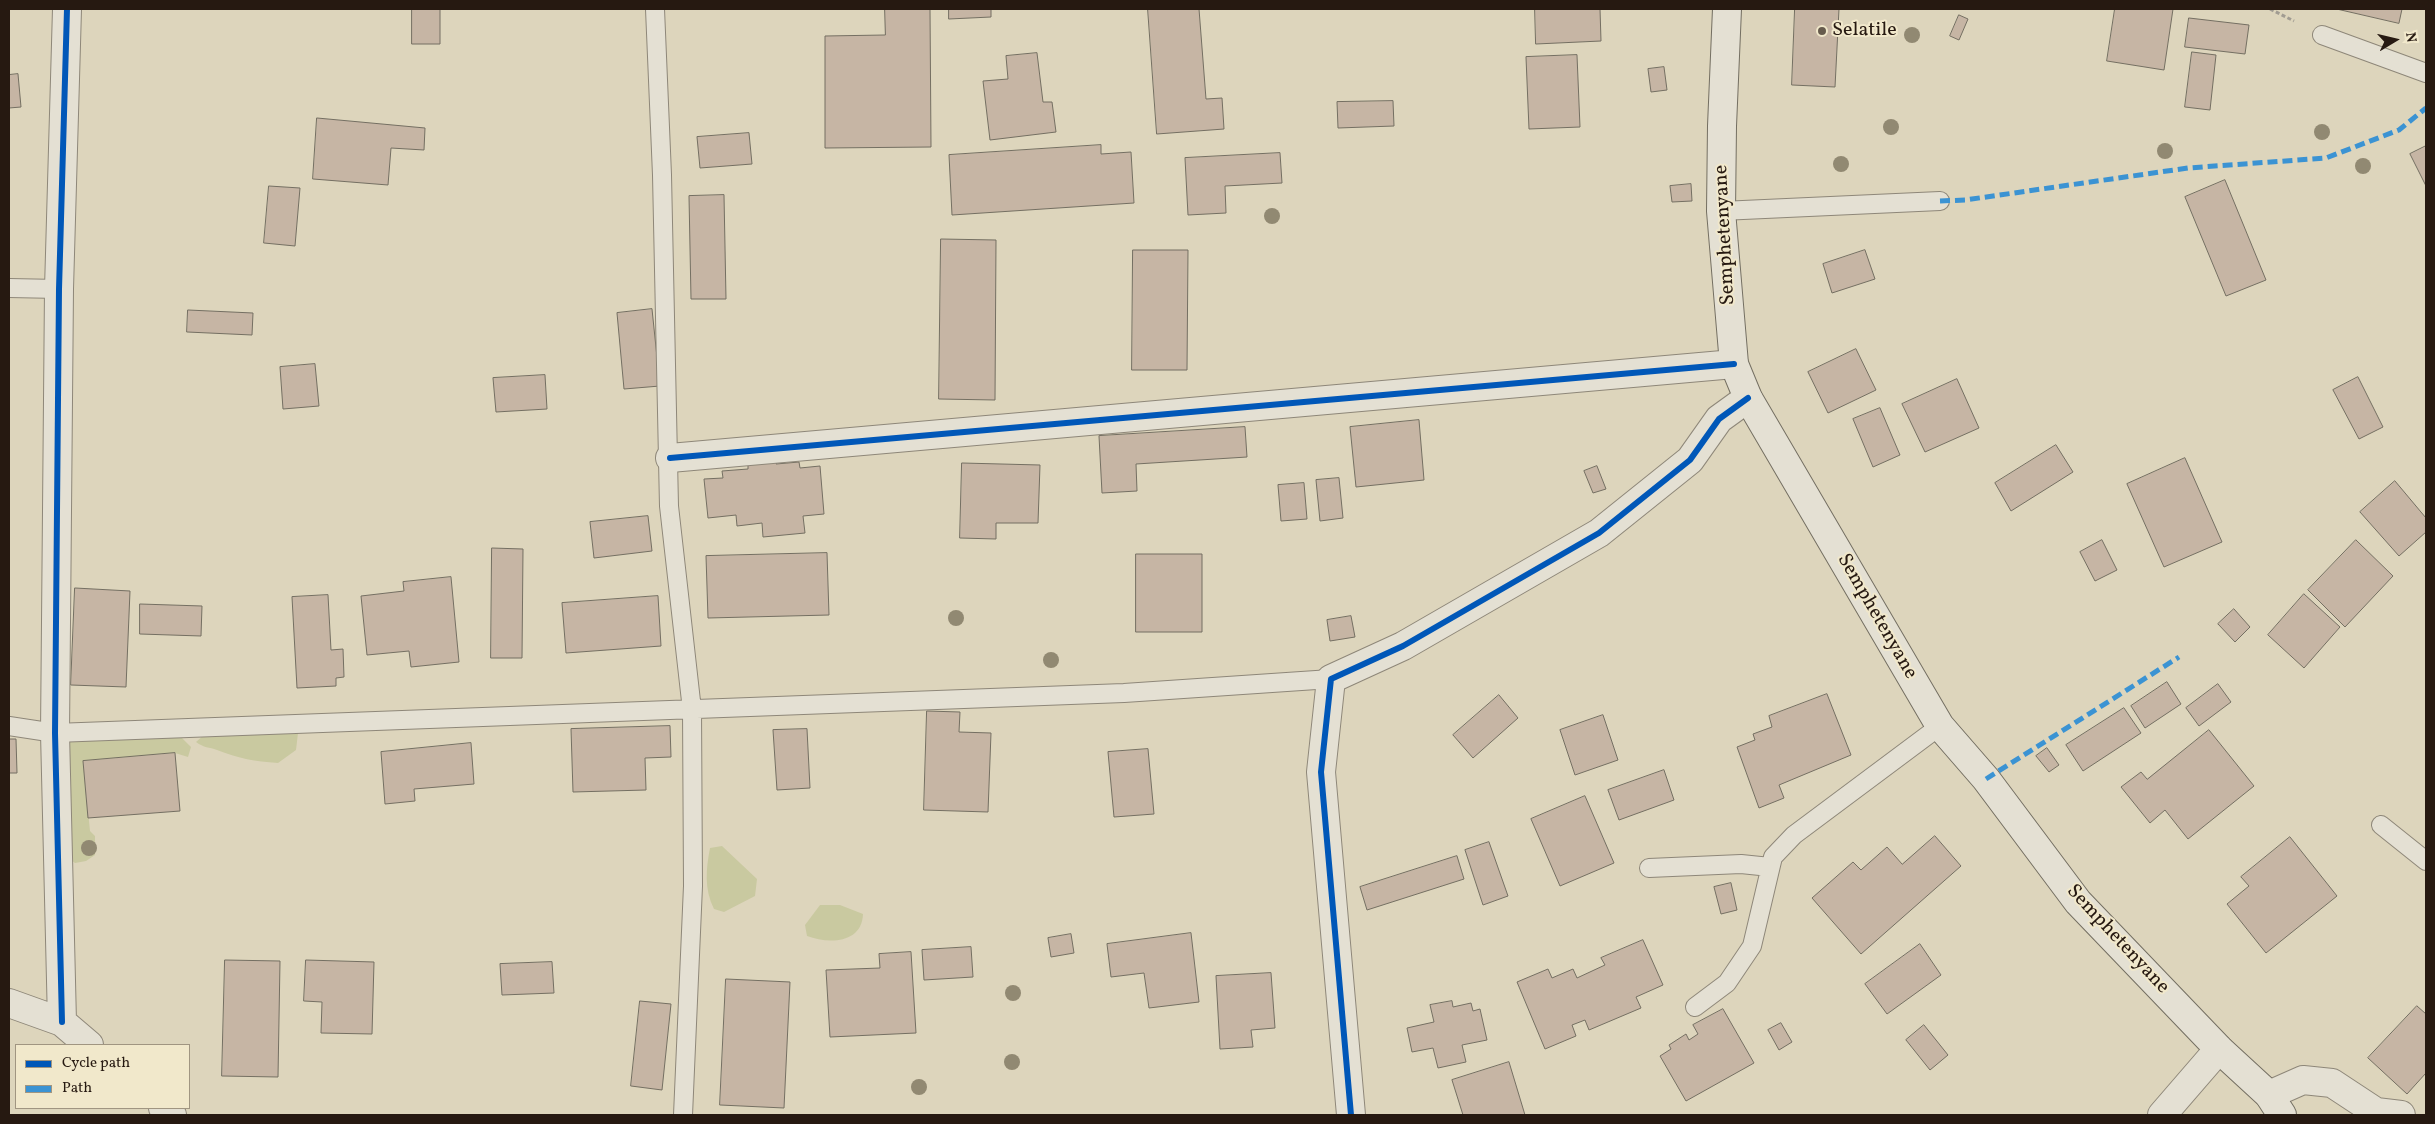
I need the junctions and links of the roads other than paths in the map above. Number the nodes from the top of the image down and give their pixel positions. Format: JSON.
{"nodes":[{"id":1,"x":67,"y":9,"type":"edge"},
{"id":2,"x":655,"y":9,"type":"edge"},
{"id":3,"x":1727,"y":9,"type":"edge"},
{"id":4,"x":2322,"y":35,"type":"dead end"},
{"id":5,"x":2426,"y":73,"type":"edge"},
{"id":6,"x":1940,"y":200,"type":"dead end"},
{"id":7,"x":1722,"y":211,"type":"junction"},
{"id":8,"x":9,"y":288,"type":"edge"},
{"id":9,"x":60,"y":289,"type":"junction"},
{"id":10,"x":1734,"y":364,"type":"junction"},
{"id":11,"x":1748,"y":398,"type":"junction"},
{"id":12,"x":670,"y":458,"type":"junction"},
{"id":13,"x":1331,"y":679,"type":"junction"},
{"id":14,"x":692,"y":710,"type":"junction"},
{"id":15,"x":9,"y":726,"type":"edge"},
{"id":16,"x":1940,"y":726,"type":"junction"},
{"id":17,"x":56,"y":733,"type":"junction"},
{"id":18,"x":2381,"y":825,"type":"dead end"},
{"id":19,"x":2426,"y":861,"type":"edge"},
{"id":20,"x":1770,"y":867,"type":"junction"},
{"id":21,"x":1648,"y":868,"type":"dead end"},
{"id":22,"x":9,"y":1003,"type":"edge"},
{"id":23,"x":1695,"y":1007,"type":"dead end"},
{"id":24,"x":62,"y":1022,"type":"junction"},
{"id":25,"x":88,"y":1044,"type":"edge"},
{"id":26,"x":2219,"y":1049,"type":"junction"},
{"id":27,"x":2276,"y":1105,"type":"edge"},
{"id":28,"x":683,"y":1115,"type":"edge"},
{"id":29,"x":1351,"y":1115,"type":"edge"},
{"id":30,"x":2162,"y":1115,"type":"edge"},
{"id":31,"x":2401,"y":1115,"type":"edge"}],
"edges":[{"from":1,"to":9,"type":"street"},
{"from":2,"to":12,"type":"lane"},
{"from":3,"to":7,"type":"street","name":"Semphetenyane"},
{"from":4,"to":5,"type":"lane"},
{"from":6,"to":7,"type":"lane"},
{"from":7,"to":10,"type":"street","name":"Semphetenyane"},
{"from":8,"to":9,"type":"lane"},
{"from":9,"to":17,"type":"street"},
{"from":10,"to":11,"type":"street","name":"Semphetenyane"},
{"from":10,"to":12,"type":"street"},
{"from":11,"to":13,"type":"street"},
{"from":11,"to":16,"type":"street","name":"Semphetenyane"},
{"from":12,"to":14,"type":"lane"},
{"from":13,"to":14,"type":"lane"},
{"from":13,"to":29,"type":"street"},
{"from":14,"to":17,"type":"lane"},
{"from":14,"to":28,"type":"lane"},
{"from":15,"to":17,"type":"lane"},
{"from":16,"to":20,"type":"lane"},
{"from":16,"to":26,"type":"street","name":"Semphetenyane"},
{"from":17,"to":24,"type":"street"},
{"from":18,"to":19,"type":"lane"},
{"from":20,"to":21,"type":"lane"},
{"from":20,"to":23,"type":"lane"},
{"from":22,"to":24,"type":"street"},
{"from":24,"to":25,"type":"street"},
{"from":26,"to":27,"type":"street","name":"Semphetenyane"},
{"from":26,"to":30,"type":"street"},
{"from":27,"to":31,"type":"street"}]}
